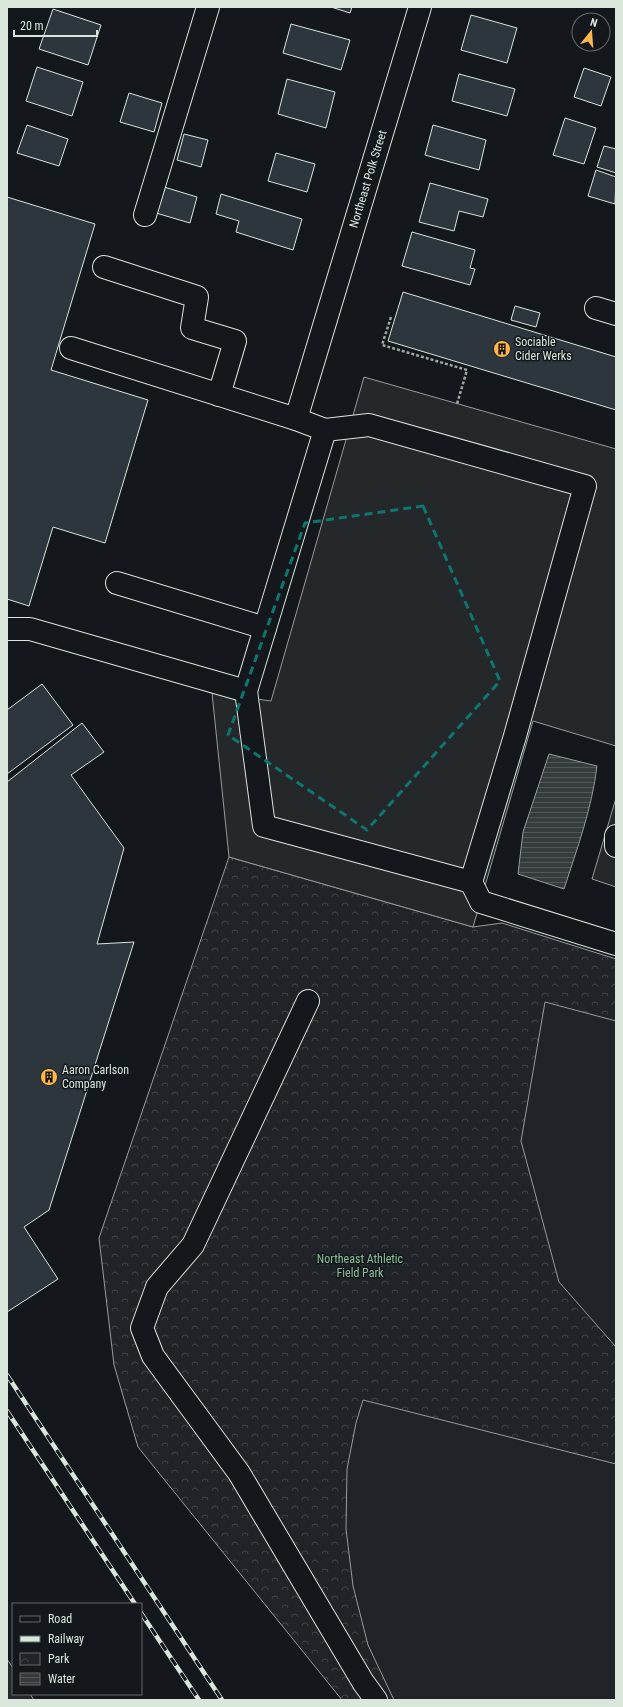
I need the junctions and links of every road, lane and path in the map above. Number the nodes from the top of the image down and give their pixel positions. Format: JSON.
{"nodes":[{"id":1,"x":208,"y":7,"type":"edge"},
{"id":2,"x":420,"y":7,"type":"edge"},
{"id":3,"x":145,"y":215,"type":"dead end"},
{"id":4,"x":104,"y":267,"type":"dead end"},
{"id":5,"x":391,"y":317,"type":"dead end"},
{"id":6,"x":71,"y":348,"type":"dead end"},
{"id":7,"x":219,"y":395,"type":"junction"},
{"id":8,"x":458,"y":404,"type":"dead end"},
{"id":9,"x":296,"y":419,"type":"junction"},
{"id":10,"x":325,"y":430,"type":"junction"},
{"id":11,"x":117,"y":583,"type":"dead end"},
{"id":12,"x":265,"y":628,"type":"junction"},
{"id":13,"x":7,"y":629,"type":"edge"},
{"id":14,"x":246,"y":691,"type":"junction"},
{"id":15,"x":616,"y":836,"type":"edge"},
{"id":16,"x":616,"y":846,"type":"edge"},
{"id":17,"x":471,"y":882,"type":"junction"},
{"id":18,"x":616,"y":944,"type":"edge"},
{"id":19,"x":308,"y":1001,"type":"dead end"},
{"id":20,"x":376,"y":1700,"type":"edge"}],
"edges":[{"from":1,"to":3,"type":"street"},
{"from":2,"to":9,"type":"street","name":"Northeast Polk Street"},
{"from":4,"to":7,"type":"street"},
{"from":5,"to":8,"type":"path"},
{"from":6,"to":7,"type":"street"},
{"from":7,"to":9,"type":"street"},
{"from":9,"to":10,"type":"street"},
{"from":10,"to":12,"type":"street"},
{"from":10,"to":17,"type":"street"},
{"from":11,"to":12,"type":"street"},
{"from":12,"to":14,"type":"street"},
{"from":13,"to":14,"type":"street"},
{"from":14,"to":17,"type":"street"},
{"from":15,"to":16,"type":"street"},
{"from":17,"to":18,"type":"street"},
{"from":19,"to":20,"type":"street"}]}
